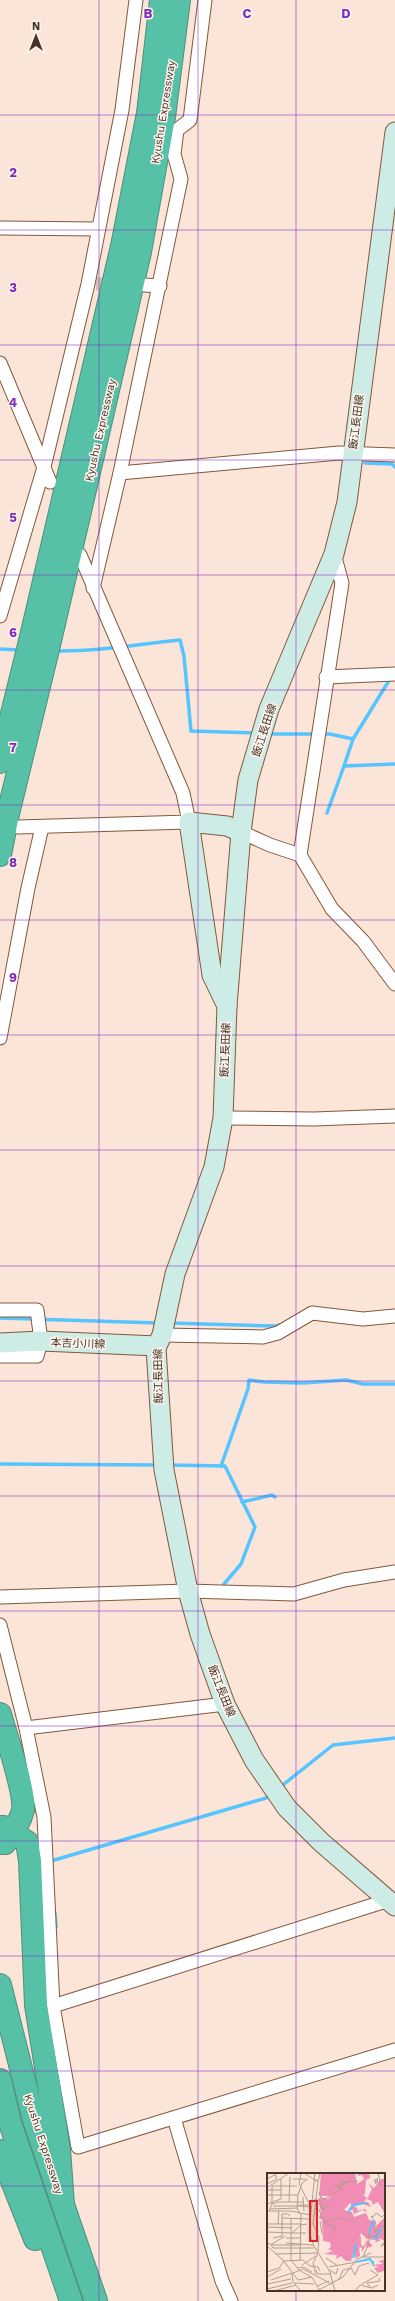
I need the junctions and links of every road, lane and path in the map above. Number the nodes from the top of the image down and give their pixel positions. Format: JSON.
{"nodes":[{"id":1,"x":136,"y":0,"type":"edge"},
{"id":2,"x":161,"y":0,"type":"edge"},
{"id":3,"x":179,"y":0,"type":"edge"},
{"id":4,"x":205,"y":0,"type":"edge"},
{"id":5,"x":395,"y":132,"type":"edge"},
{"id":6,"x":0,"y":228,"type":"edge"},
{"id":7,"x":97,"y":228,"type":"junction"},
{"id":8,"x":144,"y":285,"type":"dead end"},
{"id":9,"x":160,"y":286,"type":"junction"},
{"id":10,"x":1,"y":370,"type":"edge"},
{"id":11,"x":352,"y":452,"type":"junction"},
{"id":12,"x":395,"y":455,"type":"edge"},
{"id":13,"x":44,"y":467,"type":"junction"},
{"id":14,"x":120,"y":473,"type":"junction"},
{"id":15,"x":50,"y":482,"type":"dead end"},
{"id":16,"x":334,"y":554,"type":"junction"},
{"id":17,"x":80,"y":555,"type":"dead end"},
{"id":18,"x":93,"y":588,"type":"junction"},
{"id":19,"x":0,"y":616,"type":"edge"},
{"id":20,"x":41,"y":639,"type":"junction"},
{"id":21,"x":395,"y":674,"type":"edge"},
{"id":22,"x":326,"y":677,"type":"junction"},
{"id":23,"x":24,"y":703,"type":"junction"},
{"id":24,"x":0,"y":762,"type":"edge"},
{"id":25,"x":189,"y":822,"type":"junction"},
{"id":26,"x":18,"y":827,"type":"dead end"},
{"id":27,"x":42,"y":827,"type":"junction"},
{"id":28,"x":240,"y":832,"type":"junction"},
{"id":29,"x":0,"y":855,"type":"edge"},
{"id":30,"x":300,"y":855,"type":"junction"},
{"id":31,"x":395,"y":984,"type":"edge"},
{"id":32,"x":227,"y":1006,"type":"junction"},
{"id":33,"x":0,"y":1038,"type":"edge"},
{"id":34,"x":395,"y":1116,"type":"edge"},
{"id":35,"x":223,"y":1118,"type":"junction"},
{"id":36,"x":0,"y":1310,"type":"edge"},
{"id":37,"x":395,"y":1316,"type":"edge"},
{"id":38,"x":159,"y":1340,"type":"junction"},
{"id":39,"x":40,"y":1341,"type":"junction"},
{"id":40,"x":0,"y":1343,"type":"edge"},
{"id":41,"x":0,"y":1356,"type":"edge"},
{"id":42,"x":395,"y":1572,"type":"edge"},
{"id":43,"x":188,"y":1591,"type":"junction"},
{"id":44,"x":0,"y":1597,"type":"edge"},
{"id":45,"x":0,"y":1625,"type":"edge"},
{"id":46,"x":225,"y":1704,"type":"junction"},
{"id":47,"x":0,"y":1714,"type":"edge"},
{"id":48,"x":26,"y":1728,"type":"junction"},
{"id":49,"x":4,"y":1834,"type":"edge"},
{"id":50,"x":392,"y":1903,"type":"edge"},
{"id":51,"x":0,"y":1985,"type":"edge"},
{"id":52,"x":53,"y":2006,"type":"junction"},
{"id":53,"x":395,"y":2050,"type":"edge"},
{"id":54,"x":0,"y":2080,"type":"edge"},
{"id":55,"x":174,"y":2118,"type":"junction"},
{"id":56,"x":0,"y":2151,"type":"edge"},
{"id":57,"x":64,"y":2205,"type":"junction"},
{"id":58,"x":61,"y":2301,"type":"edge"},
{"id":59,"x":71,"y":2301,"type":"edge"},
{"id":60,"x":96,"y":2301,"type":"edge"},
{"id":61,"x":231,"y":2301,"type":"edge"}],
"edges":[{"from":1,"to":7,"type":"street"},
{"from":2,"to":20,"type":"highway","name":"Kyushu Expressway"},
{"from":3,"to":20,"type":"highway","name":"Kyushu Expressway"},
{"from":4,"to":9,"type":"street"},
{"from":5,"to":11,"type":"main road","name":"飯江長田線"},
{"from":6,"to":7,"type":"street"},
{"from":7,"to":13,"type":"street"},
{"from":8,"to":9,"type":"street"},
{"from":9,"to":14,"type":"street"},
{"from":10,"to":13,"type":"street"},
{"from":11,"to":12,"type":"street"},
{"from":11,"to":14,"type":"street"},
{"from":11,"to":16,"type":"main road","name":"飯江長田線"},
{"from":13,"to":15,"type":"street"},
{"from":13,"to":19,"type":"street"},
{"from":14,"to":18,"type":"street"},
{"from":16,"to":22,"type":"street"},
{"from":16,"to":28,"type":"main road","name":"飯江長田線"},
{"from":17,"to":18,"type":"street"},
{"from":18,"to":25,"type":"street"},
{"from":20,"to":23,"type":"highway","name":"Kyushu Expressway"},
{"from":21,"to":22,"type":"street"},
{"from":22,"to":30,"type":"street"},
{"from":23,"to":24,"type":"highway","name":"Kyushu Expressway"},
{"from":23,"to":29,"type":"highway","name":"Kyushu Expressway"},
{"from":25,"to":27,"type":"street"},
{"from":25,"to":28,"type":"main road"},
{"from":25,"to":32,"type":"main road"},
{"from":26,"to":27,"type":"street"},
{"from":27,"to":33,"type":"street"},
{"from":28,"to":30,"type":"street"},
{"from":28,"to":32,"type":"main road","name":"飯江長田線"},
{"from":30,"to":31,"type":"street"},
{"from":32,"to":35,"type":"main road","name":"飯江長田線"},
{"from":34,"to":35,"type":"street"},
{"from":35,"to":38,"type":"main road","name":"飯江長田線"},
{"from":36,"to":39,"type":"street"},
{"from":37,"to":38,"type":"street"},
{"from":38,"to":39,"type":"main road","name":"本吉小川線"},
{"from":38,"to":43,"type":"main road","name":"飯江長田線"},
{"from":39,"to":40,"type":"main road","name":"本吉小川線"},
{"from":39,"to":41,"type":"street"},
{"from":42,"to":43,"type":"street"},
{"from":43,"to":44,"type":"street"},
{"from":43,"to":46,"type":"main road","name":"飯江長田線"},
{"from":45,"to":48,"type":"street"},
{"from":46,"to":48,"type":"street"},
{"from":46,"to":50,"type":"main road","name":"飯江長田線"},
{"from":47,"to":49,"type":"highway"},
{"from":48,"to":52,"type":"street"},
{"from":49,"to":57,"type":"highway"},
{"from":50,"to":52,"type":"street"},
{"from":51,"to":57,"type":"highway","name":"Kyushu Expressway"},
{"from":52,"to":55,"type":"street"},
{"from":53,"to":55,"type":"street"},
{"from":54,"to":59,"type":"highway"},
{"from":55,"to":61,"type":"street"},
{"from":56,"to":58,"type":"highway"},
{"from":57,"to":60,"type":"highway","name":"Kyushu Expressway"}]}
